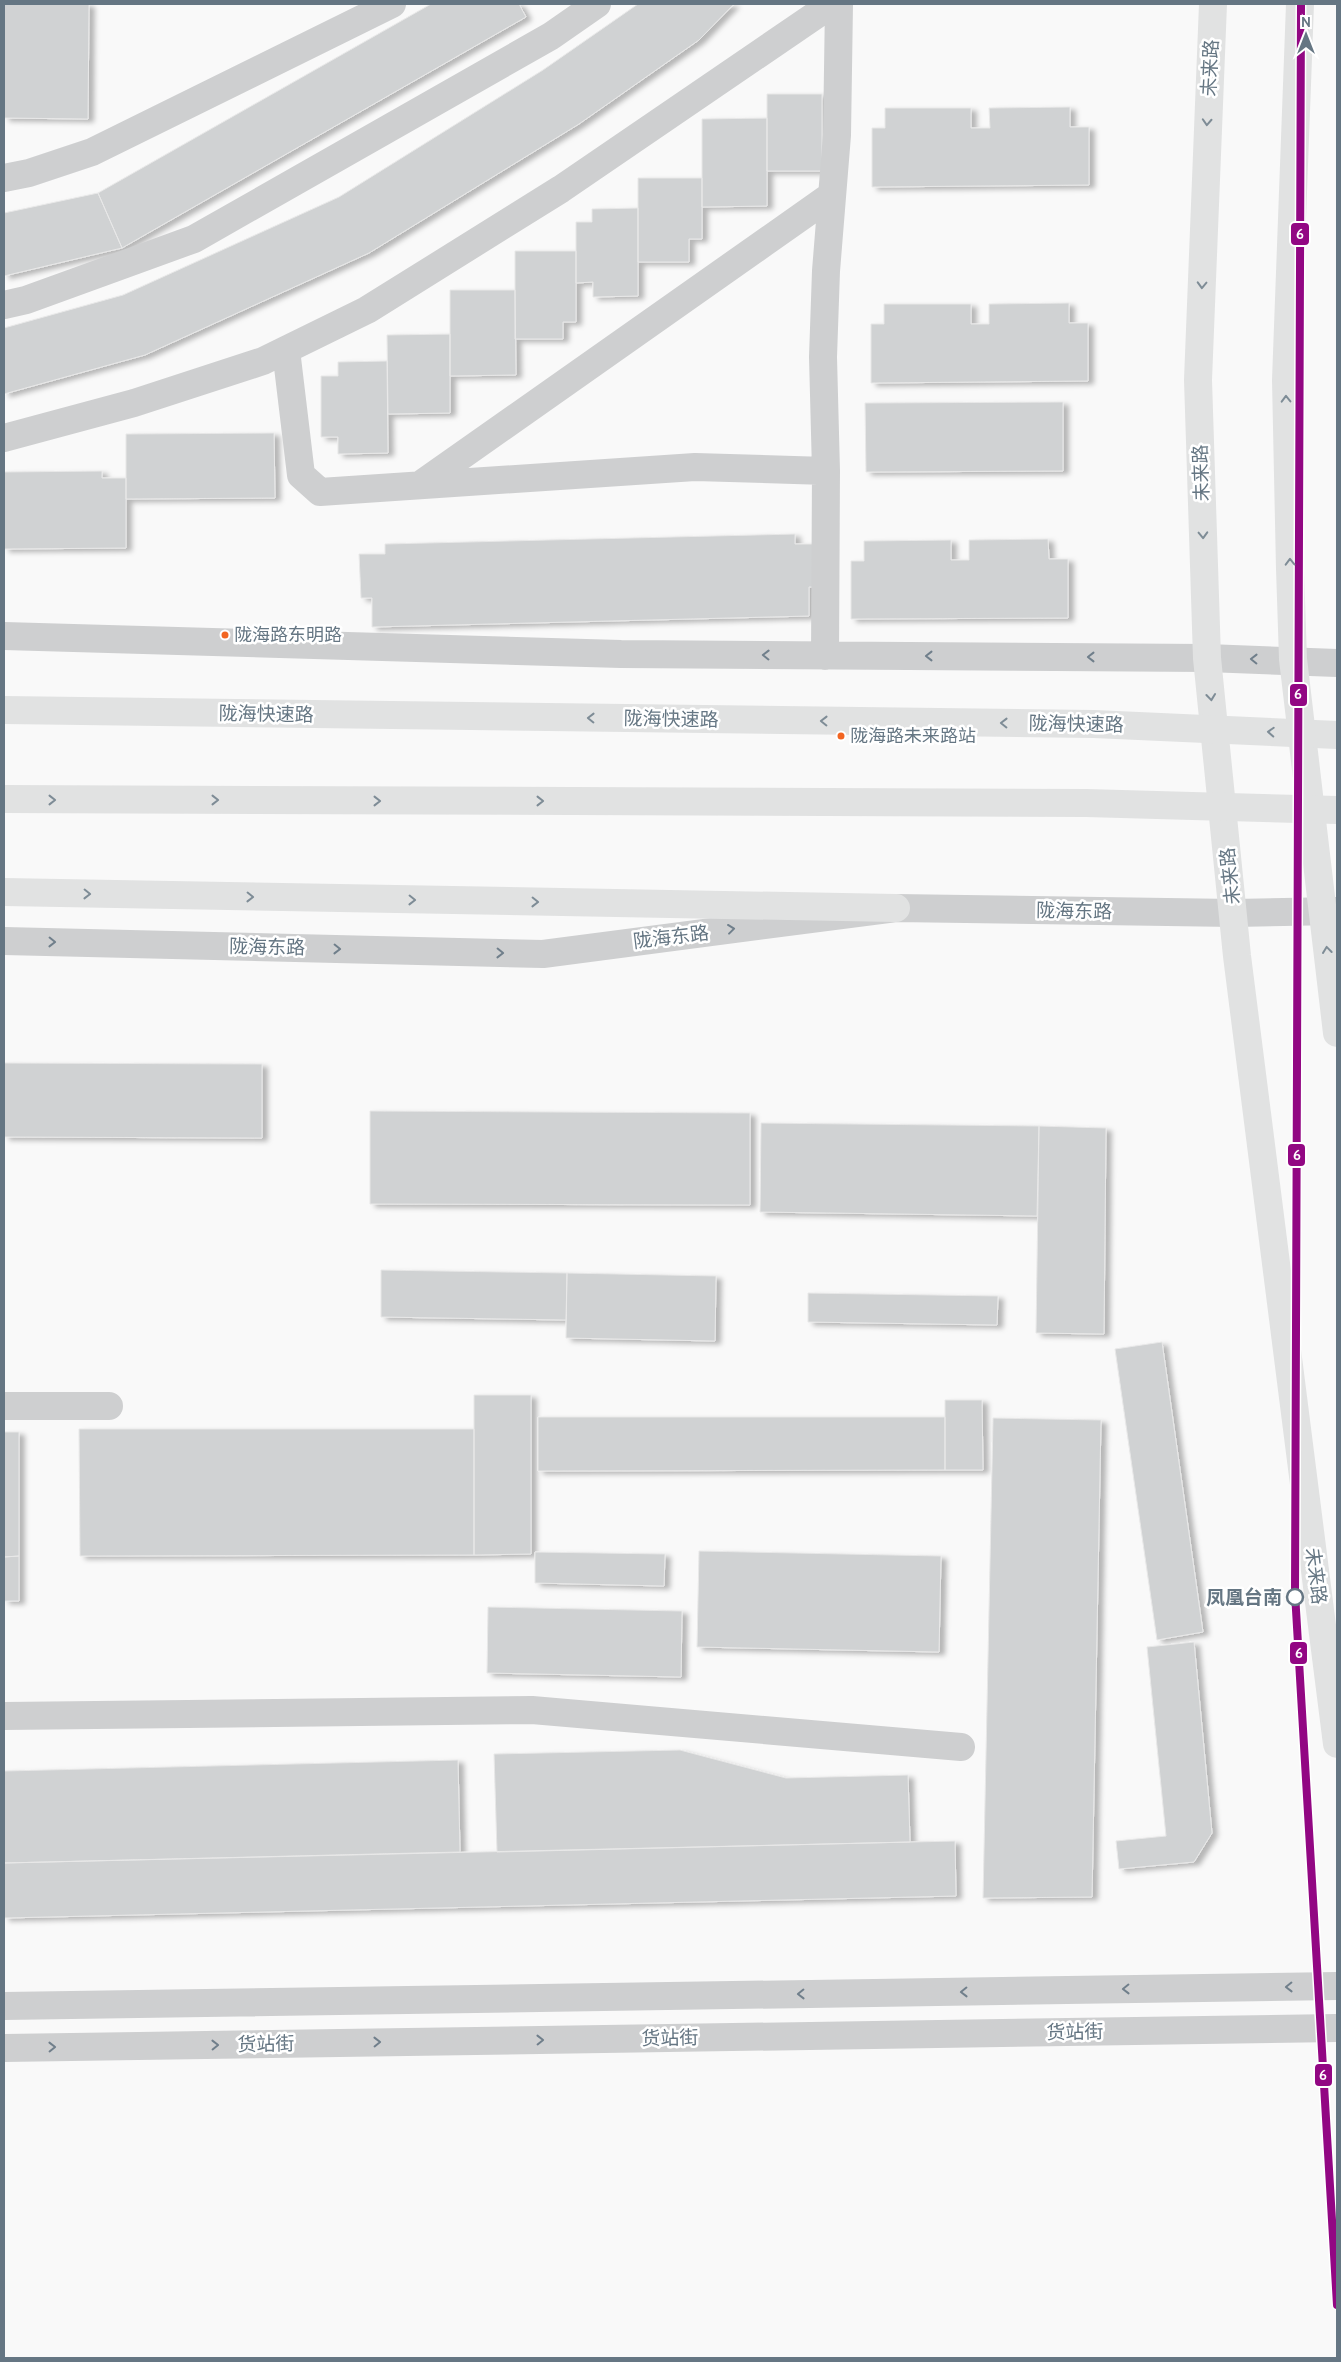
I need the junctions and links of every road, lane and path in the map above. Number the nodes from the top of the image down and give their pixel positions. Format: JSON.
{"nodes":[{"id":1,"x":392,"y":4,"type":"edge"},
{"id":2,"x":597,"y":4,"type":"edge"},
{"id":3,"x":832,"y":4,"type":"edge"},
{"id":4,"x":839,"y":4,"type":"edge"},
{"id":5,"x":1213,"y":4,"type":"edge"},
{"id":6,"x":1300,"y":4,"type":"edge"},
{"id":7,"x":4,"y":178,"type":"edge"},
{"id":8,"x":832,"y":194,"type":"junction"},
{"id":9,"x":4,"y":305,"type":"edge"},
{"id":10,"x":286,"y":350,"type":"junction"},
{"id":11,"x":4,"y":438,"type":"edge"},
{"id":12,"x":826,"y":471,"type":"junction"},
{"id":13,"x":420,"y":485,"type":"junction"},
{"id":14,"x":4,"y":636,"type":"edge"},
{"id":15,"x":825,"y":656,"type":"junction"},
{"id":16,"x":1207,"y":658,"type":"junction"},
{"id":17,"x":1293,"y":659,"type":"junction"},
{"id":18,"x":1337,"y":663,"type":"edge"},
{"id":19,"x":4,"y":710,"type":"edge"},
{"id":20,"x":1337,"y":735,"type":"edge"},
{"id":21,"x":4,"y":799,"type":"edge"},
{"id":22,"x":1337,"y":810,"type":"edge"},
{"id":23,"x":4,"y":892,"type":"edge"},
{"id":24,"x":896,"y":908,"type":"junction"},
{"id":25,"x":1330,"y":911,"type":"edge"},
{"id":26,"x":1234,"y":914,"type":"junction"},
{"id":27,"x":4,"y":941,"type":"edge"},
{"id":28,"x":1337,"y":1033,"type":"edge"},
{"id":29,"x":4,"y":1406,"type":"edge"},
{"id":30,"x":109,"y":1406,"type":"dead end"},
{"id":31,"x":4,"y":1716,"type":"edge"},
{"id":32,"x":1337,"y":1744,"type":"edge"},
{"id":33,"x":961,"y":1747,"type":"dead end"},
{"id":34,"x":1337,"y":1986,"type":"edge"},
{"id":35,"x":4,"y":2006,"type":"edge"},
{"id":36,"x":1337,"y":2028,"type":"edge"},
{"id":37,"x":4,"y":2048,"type":"edge"}],
"edges":[{"from":1,"to":7,"type":"street"},
{"from":2,"to":9,"type":"street"},
{"from":3,"to":10,"type":"street"},
{"from":4,"to":8,"type":"street"},
{"from":5,"to":16,"type":"main road","name":"未来路","one_way":true},
{"from":17,"to":6,"type":"main road","one_way":true},
{"from":8,"to":12,"type":"street"},
{"from":8,"to":13,"type":"street"},
{"from":10,"to":11,"type":"street"},
{"from":10,"to":13,"type":"street"},
{"from":12,"to":13,"type":"street"},
{"from":12,"to":15,"type":"street"},
{"from":15,"to":14,"type":"street","one_way":true},
{"from":16,"to":15,"type":"street","one_way":true},
{"from":17,"to":16,"type":"street","one_way":true},
{"from":16,"to":26,"type":"main road","name":"未来路","one_way":true},
{"from":17,"to":18,"type":"street"},
{"from":17,"to":25,"type":"main road"},
{"from":20,"to":19,"type":"main road","name":"陇海快速路","one_way":true},
{"from":21,"to":22,"type":"main road","one_way":true},
{"from":23,"to":24,"type":"main road","one_way":true},
{"from":24,"to":26,"type":"street","name":"陇海东路"},
{"from":27,"to":24,"type":"street","name":"陇海东路","one_way":true},
{"from":25,"to":26,"type":"street","name":"陇海东路"},
{"from":28,"to":25,"type":"main road","one_way":true},
{"from":26,"to":32,"type":"main road","name":"未来路"},
{"from":29,"to":30,"type":"street"},
{"from":31,"to":33,"type":"street"},
{"from":34,"to":35,"type":"street","one_way":true},
{"from":37,"to":36,"type":"street","name":"货站街","one_way":true}]}
